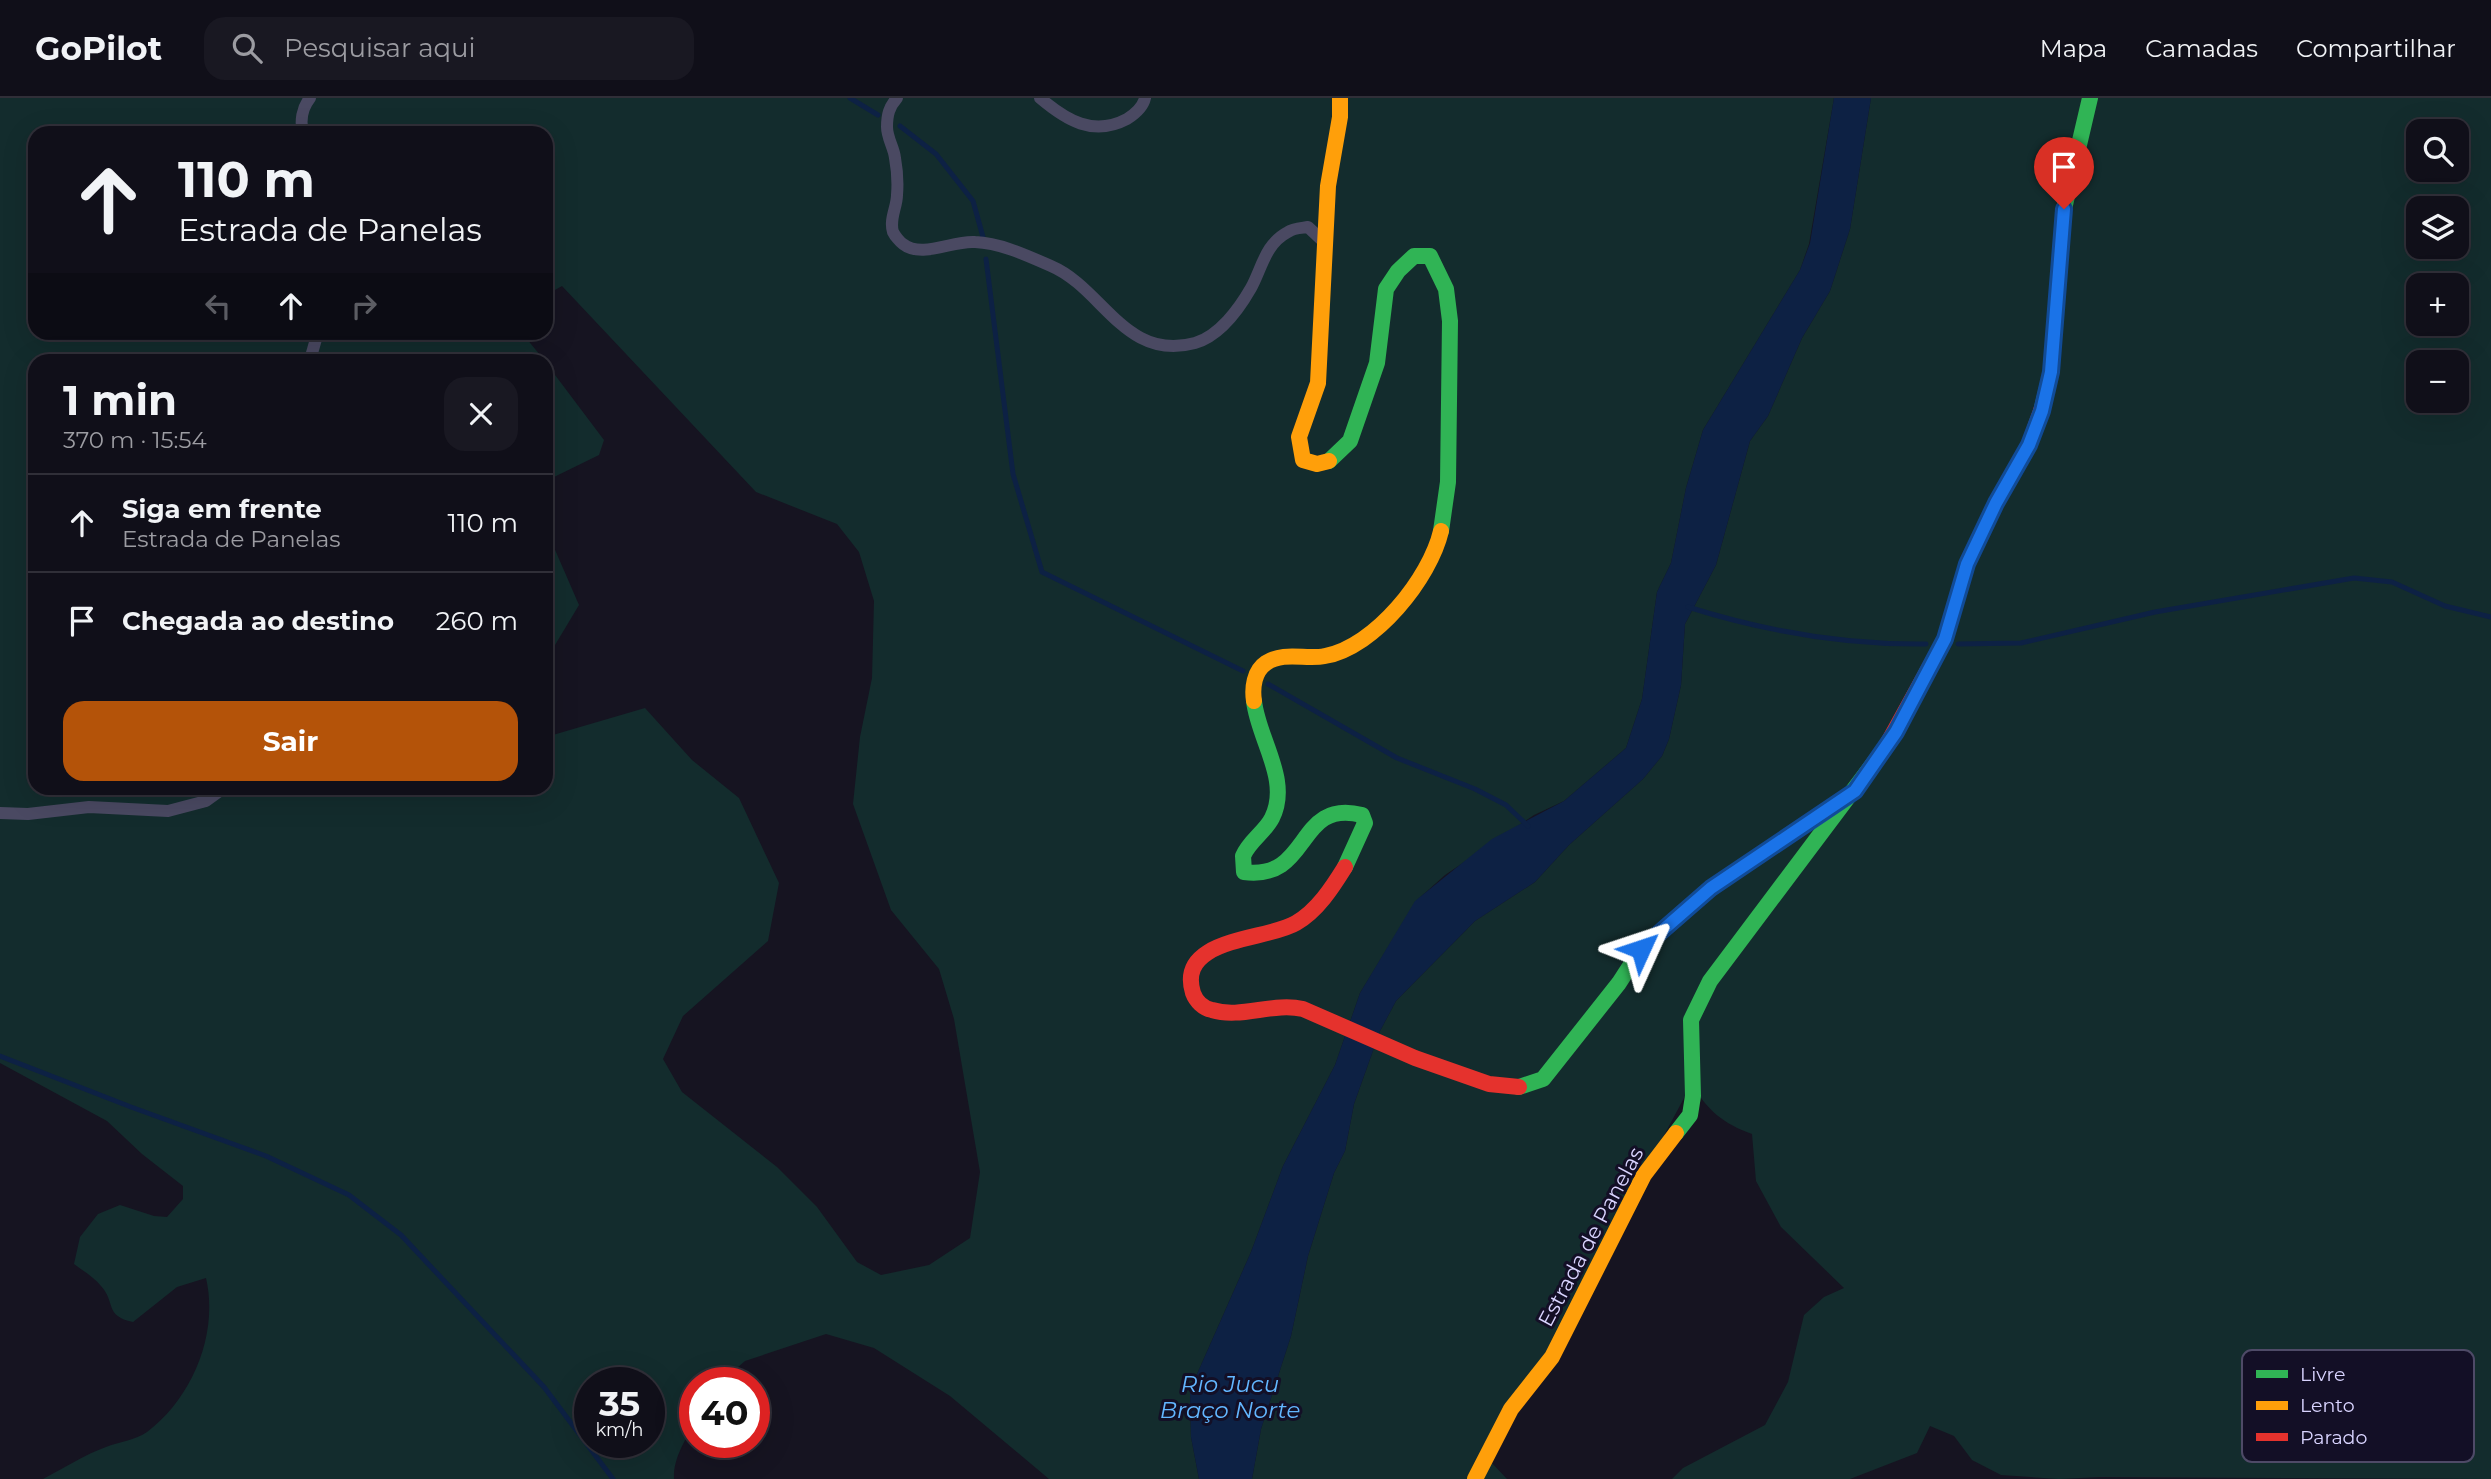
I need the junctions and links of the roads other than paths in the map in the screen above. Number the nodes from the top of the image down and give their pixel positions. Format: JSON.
{"nodes":[{"id":1,"x":310,"y":98,"type":"edge"},
{"id":2,"x":897,"y":98,"type":"edge"},
{"id":3,"x":1040,"y":98,"type":"edge"},
{"id":4,"x":1144,"y":98,"type":"edge"},
{"id":5,"x":1340,"y":98,"type":"edge"},
{"id":6,"x":2090,"y":98,"type":"edge"},
{"id":7,"x":301,"y":126,"type":"edge"},
{"id":8,"x":1324,"y":242,"type":"junction"},
{"id":9,"x":1855,"y":791,"type":"junction"},
{"id":10,"x":214,"y":795,"type":"edge"},
{"id":11,"x":0,"y":814,"type":"edge"},
{"id":12,"x":1475,"y":1479,"type":"edge"}],
"edges":[{"from":1,"to":7,"type":"street"},
{"from":2,"to":8,"type":"street"},
{"from":3,"to":4,"type":"street"},
{"from":5,"to":8,"type":"street"},
{"from":6,"to":9,"type":"street","name":"Estrada de Panelas"},
{"from":8,"to":9,"type":"street"},
{"from":9,"to":12,"type":"street","name":"Estrada de Panelas"},
{"from":10,"to":11,"type":"street"}]}
